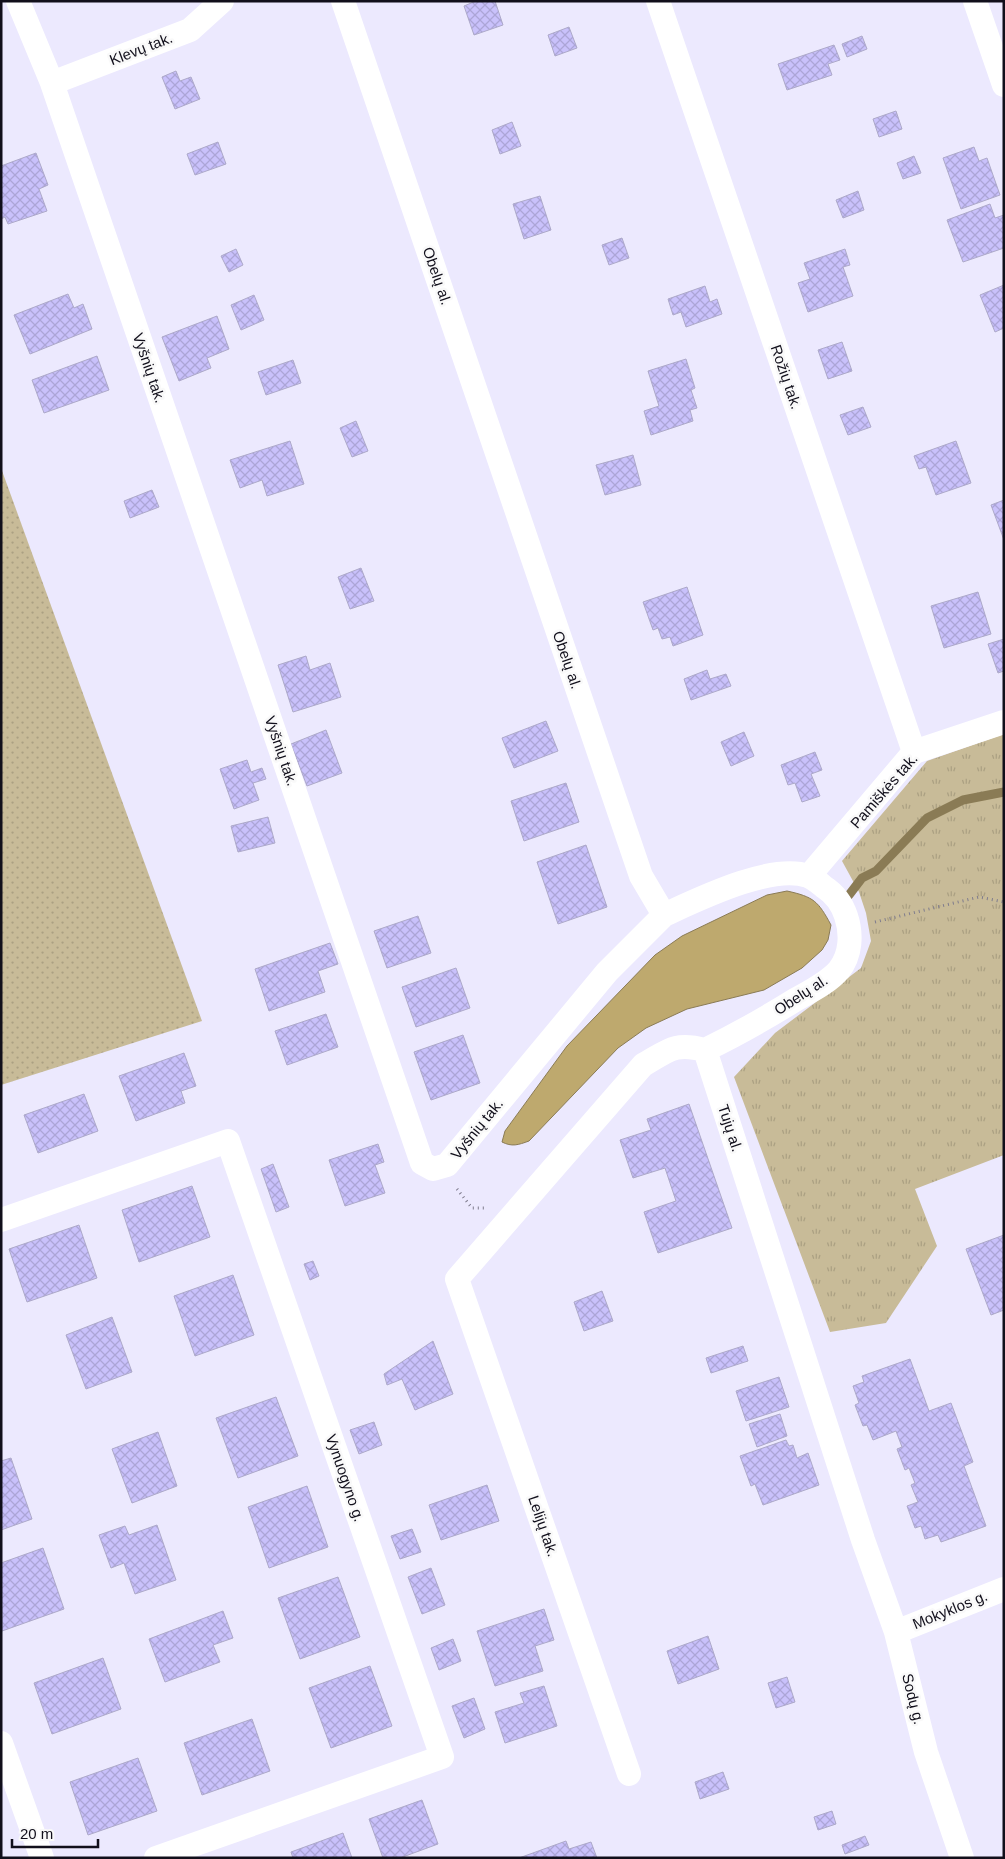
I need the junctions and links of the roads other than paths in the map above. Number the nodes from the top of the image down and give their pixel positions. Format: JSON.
{"nodes":[{"id":1,"x":18,"y":1,"type":"edge"},
{"id":2,"x":222,"y":1,"type":"edge"},
{"id":3,"x":343,"y":1,"type":"edge"},
{"id":4,"x":658,"y":1,"type":"edge"},
{"id":5,"x":981,"y":3,"type":"edge"},
{"id":6,"x":52,"y":83,"type":"junction"},
{"id":7,"x":1004,"y":84,"type":"edge"},
{"id":8,"x":1004,"y":722,"type":"edge"},
{"id":9,"x":914,"y":752,"type":"junction"},
{"id":10,"x":809,"y":876,"type":"junction"},
{"id":11,"x":664,"y":915,"type":"junction"},
{"id":12,"x":706,"y":1050,"type":"junction"},
{"id":13,"x":1,"y":1220,"type":"edge"},
{"id":14,"x":863,"y":1540,"type":"joint"},
{"id":15,"x":1004,"y":1588,"type":"edge"},
{"id":16,"x":896,"y":1632,"type":"junction"},
{"id":17,"x":1,"y":1743,"type":"edge"},
{"id":18,"x":629,"y":1774,"type":"dead end"},
{"id":19,"x":42,"y":1858,"type":"edge"},
{"id":20,"x":156,"y":1858,"type":"edge"},
{"id":21,"x":962,"y":1858,"type":"edge"}],
"edges":[{"from":1,"to":6,"type":"street","name":"Vyšnių tak."},
{"from":2,"to":6,"type":"street","name":"Klevų tak."},
{"from":3,"to":11,"type":"street","name":"Obelų al."},
{"from":4,"to":9,"type":"street","name":"Rožių tak."},
{"from":5,"to":7,"type":"street"},
{"from":6,"to":11,"type":"street","name":"Vyšnių tak."},
{"from":8,"to":9,"type":"street","name":"Pamiškės tak."},
{"from":9,"to":10,"type":"street","name":"Pamiškės tak."},
{"from":10,"to":11,"type":"street","name":"Obelų al."},
{"from":10,"to":12,"type":"street","name":"Obelų al."},
{"from":12,"to":14,"type":"street","name":"Tujų al."},
{"from":12,"to":18,"type":"street","name":"Lelijų tak."},
{"from":13,"to":20,"type":"street","name":"Vynuogyno g."},
{"from":14,"to":16,"type":"street","name":"Sodų g."},
{"from":15,"to":16,"type":"street","name":"Mokyklos g."},
{"from":16,"to":21,"type":"street","name":"Sodų g."},
{"from":17,"to":19,"type":"street"}]}
